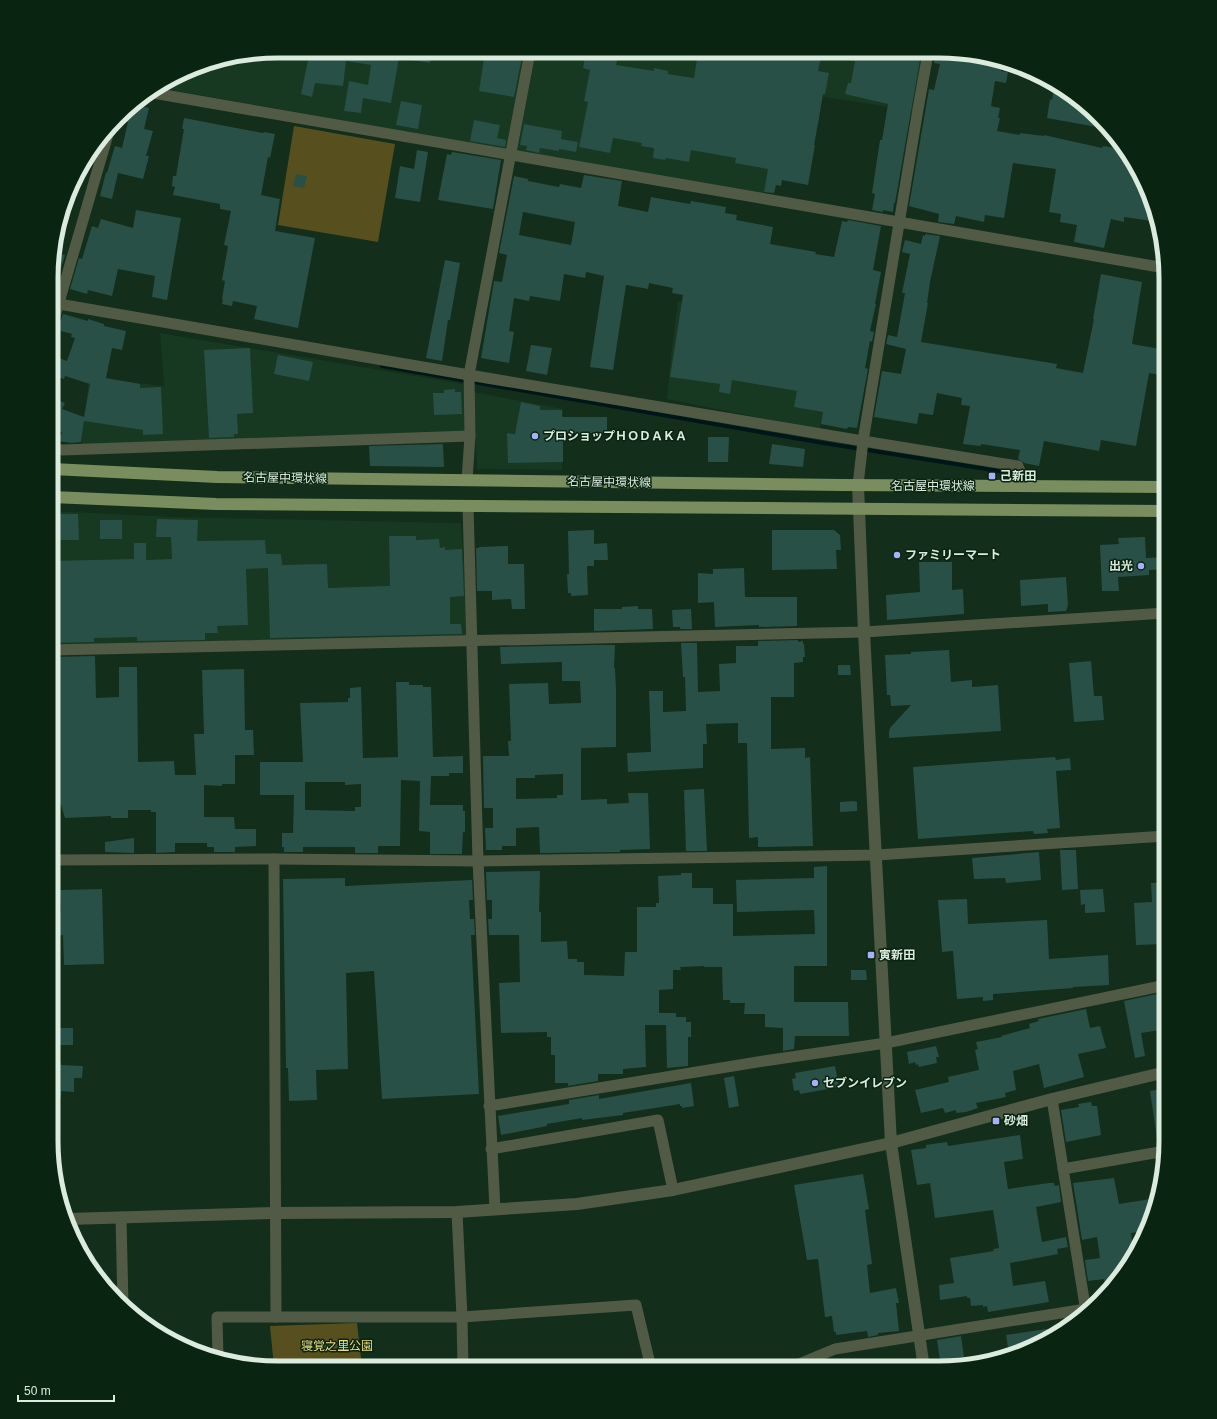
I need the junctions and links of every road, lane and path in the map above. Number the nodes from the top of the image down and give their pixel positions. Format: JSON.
{"nodes":[{"id":1,"x":529,"y":58,"type":"edge"},
{"id":2,"x":927,"y":58,"type":"edge"},
{"id":3,"x":158,"y":94,"type":"edge"},
{"id":4,"x":106,"y":142,"type":"edge"},
{"id":5,"x":510,"y":155,"type":"junction"},
{"id":6,"x":900,"y":222,"type":"junction"},
{"id":7,"x":1159,"y":267,"type":"edge"},
{"id":8,"x":58,"y":303,"type":"edge"},
{"id":9,"x":58,"y":310,"type":"edge"},
{"id":10,"x":469,"y":379,"type":"junction"},
{"id":11,"x":470,"y":436,"type":"junction"},
{"id":12,"x":863,"y":442,"type":"junction"},
{"id":13,"x":58,"y":449,"type":"edge"},
{"id":14,"x":58,"y":469,"type":"edge"},
{"id":15,"x":467,"y":480,"type":"junction"},
{"id":16,"x":858,"y":485,"type":"junction"},
{"id":17,"x":1026,"y":486,"type":"junction"},
{"id":18,"x":1159,"y":487,"type":"edge"},
{"id":19,"x":58,"y":497,"type":"edge"},
{"id":20,"x":468,"y":506,"type":"junction"},
{"id":21,"x":858,"y":508,"type":"junction"},
{"id":22,"x":1159,"y":511,"type":"edge"},
{"id":23,"x":1159,"y":613,"type":"edge"},
{"id":24,"x":864,"y":632,"type":"junction"},
{"id":25,"x":473,"y":640,"type":"junction"},
{"id":26,"x":58,"y":650,"type":"edge"},
{"id":27,"x":1159,"y":836,"type":"edge"},
{"id":28,"x":877,"y":855,"type":"junction"},
{"id":29,"x":274,"y":859,"type":"junction"},
{"id":30,"x":58,"y":860,"type":"edge"},
{"id":31,"x":478,"y":861,"type":"junction"},
{"id":32,"x":1159,"y":986,"type":"edge"},
{"id":33,"x":886,"y":1043,"type":"junction"},
{"id":34,"x":1159,"y":1074,"type":"edge"},
{"id":35,"x":1052,"y":1099,"type":"junction"},
{"id":36,"x":489,"y":1106,"type":"junction"},
{"id":37,"x":891,"y":1143,"type":"junction"},
{"id":38,"x":491,"y":1149,"type":"junction"},
{"id":39,"x":1159,"y":1152,"type":"edge"},
{"id":40,"x":1063,"y":1169,"type":"junction"},
{"id":41,"x":673,"y":1190,"type":"junction"},
{"id":42,"x":495,"y":1209,"type":"junction"},
{"id":43,"x":457,"y":1212,"type":"junction"},
{"id":44,"x":274,"y":1213,"type":"junction"},
{"id":45,"x":121,"y":1217,"type":"junction"},
{"id":46,"x":73,"y":1219,"type":"edge"},
{"id":47,"x":123,"y":1298,"type":"edge"},
{"id":48,"x":1086,"y":1304,"type":"edge"},
{"id":49,"x":1079,"y":1310,"type":"edge"},
{"id":50,"x":276,"y":1317,"type":"junction"},
{"id":51,"x":462,"y":1317,"type":"junction"},
{"id":52,"x":919,"y":1336,"type":"junction"},
{"id":53,"x":218,"y":1352,"type":"edge"},
{"id":54,"x":463,"y":1361,"type":"edge"},
{"id":55,"x":649,"y":1361,"type":"edge"},
{"id":56,"x":806,"y":1361,"type":"edge"},
{"id":57,"x":923,"y":1361,"type":"edge"}],
"edges":[{"from":1,"to":5,"type":"street"},
{"from":2,"to":6,"type":"street"},
{"from":3,"to":5,"type":"street"},
{"from":4,"to":8,"type":"street"},
{"from":5,"to":6,"type":"street"},
{"from":5,"to":10,"type":"street"},
{"from":6,"to":7,"type":"street"},
{"from":6,"to":12,"type":"street"},
{"from":9,"to":10,"type":"street"},
{"from":10,"to":11,"type":"street"},
{"from":10,"to":12,"type":"street"},
{"from":11,"to":13,"type":"street"},
{"from":11,"to":15,"type":"street"},
{"from":12,"to":16,"type":"street"},
{"from":12,"to":17,"type":"street"},
{"from":14,"to":15,"type":"main road","name":"名古屋中環状線"},
{"from":15,"to":16,"type":"main road","name":"名古屋中環状線"},
{"from":16,"to":17,"type":"main road","name":"名古屋中環状線"},
{"from":16,"to":21,"type":"street"},
{"from":17,"to":18,"type":"main road","name":"名古屋中環状線"},
{"from":19,"to":20,"type":"main road","name":"名古屋中環状線"},
{"from":20,"to":21,"type":"main road","name":"名古屋中環状線"},
{"from":20,"to":25,"type":"street"},
{"from":21,"to":22,"type":"main road","name":"名古屋中環状線"},
{"from":21,"to":24,"type":"street"},
{"from":23,"to":24,"type":"street"},
{"from":24,"to":25,"type":"street"},
{"from":24,"to":28,"type":"street"},
{"from":25,"to":26,"type":"street"},
{"from":25,"to":31,"type":"street"},
{"from":27,"to":28,"type":"street"},
{"from":28,"to":31,"type":"street"},
{"from":28,"to":33,"type":"street"},
{"from":29,"to":30,"type":"street"},
{"from":29,"to":31,"type":"street"},
{"from":29,"to":44,"type":"street"},
{"from":31,"to":36,"type":"street"},
{"from":32,"to":33,"type":"street"},
{"from":33,"to":36,"type":"street"},
{"from":33,"to":37,"type":"street"},
{"from":34,"to":35,"type":"street"},
{"from":35,"to":37,"type":"street"},
{"from":35,"to":40,"type":"street"},
{"from":36,"to":38,"type":"street"},
{"from":37,"to":41,"type":"street"},
{"from":37,"to":52,"type":"street"},
{"from":38,"to":41,"type":"street"},
{"from":38,"to":42,"type":"street"},
{"from":39,"to":40,"type":"street"},
{"from":40,"to":48,"type":"street"},
{"from":41,"to":42,"type":"street"},
{"from":42,"to":43,"type":"street"},
{"from":43,"to":44,"type":"street"},
{"from":43,"to":51,"type":"street"},
{"from":44,"to":45,"type":"street"},
{"from":44,"to":50,"type":"street"},
{"from":45,"to":46,"type":"street"},
{"from":45,"to":47,"type":"street"},
{"from":49,"to":52,"type":"street"},
{"from":50,"to":51,"type":"street"},
{"from":50,"to":53,"type":"street"},
{"from":51,"to":54,"type":"street"},
{"from":51,"to":55,"type":"street"},
{"from":52,"to":56,"type":"street"},
{"from":52,"to":57,"type":"street"}]}
